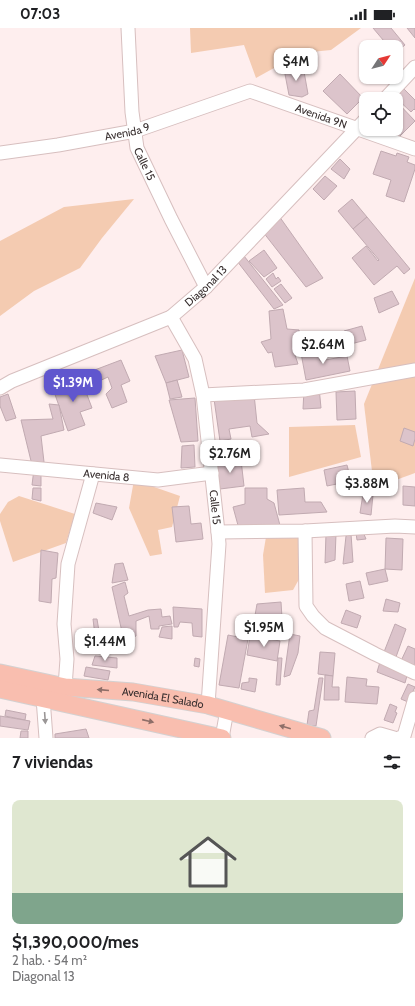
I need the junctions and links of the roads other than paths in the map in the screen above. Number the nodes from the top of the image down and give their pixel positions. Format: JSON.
{"nodes":[{"id":1,"x":128,"y":28,"type":"edge"},
{"id":2,"x":415,"y":67,"type":"edge"},
{"id":3,"x":250,"y":91,"type":"joint"},
{"id":4,"x":392,"y":92,"type":"edge"},
{"id":5,"x":359,"y":127,"type":"edge"},
{"id":6,"x":356,"y":130,"type":"junction"},
{"id":7,"x":135,"y":131,"type":"junction"},
{"id":8,"x":415,"y":149,"type":"edge"},
{"id":9,"x":0,"y":153,"type":"edge"},
{"id":10,"x":206,"y":287,"type":"junction"},
{"id":11,"x":171,"y":317,"type":"junction"},
{"id":12,"x":415,"y":370,"type":"edge"},
{"id":13,"x":0,"y":388,"type":"edge"},
{"id":14,"x":203,"y":395,"type":"junction"},
{"id":15,"x":0,"y":465,"type":"edge"},
{"id":16,"x":212,"y":473,"type":"junction"},
{"id":17,"x":93,"y":474,"type":"junction"},
{"id":18,"x":415,"y":527,"type":"edge"},
{"id":19,"x":305,"y":531,"type":"junction"},
{"id":20,"x":218,"y":532,"type":"junction"},
{"id":21,"x":0,"y":673,"type":"edge"},
{"id":22,"x":415,"y":673,"type":"edge"},
{"id":23,"x":65,"y":687,"type":"junction"},
{"id":24,"x":0,"y":689,"type":"edge"},
{"id":25,"x":43,"y":698,"type":"junction"},
{"id":26,"x":415,"y":698,"type":"edge"},
{"id":27,"x":208,"y":705,"type":"junction"},
{"id":28,"x":227,"y":710,"type":"junction"},
{"id":29,"x":46,"y":738,"type":"edge"},
{"id":30,"x":222,"y":738,"type":"edge"},
{"id":31,"x":322,"y":738,"type":"edge"},
{"id":32,"x":372,"y":738,"type":"edge"},
{"id":33,"x":394,"y":738,"type":"edge"},
{"id":34,"x":399,"y":738,"type":"edge"}],
"edges":[{"from":1,"to":7,"type":"street","name":"Calle 15"},
{"from":2,"to":4,"type":"street"},
{"from":3,"to":6,"type":"street","name":"Avenida 9N"},
{"from":3,"to":7,"type":"street","name":"Avenida 9"},
{"from":5,"to":6,"type":"street","name":"Diagonal 13"},
{"from":6,"to":8,"type":"street","name":"Avenida 9N"},
{"from":6,"to":10,"type":"street","name":"Diagonal 13"},
{"from":7,"to":9,"type":"street","name":"Avenida 9"},
{"from":7,"to":10,"type":"street","name":"Calle 15"},
{"from":10,"to":11,"type":"street","name":"Diagonal 13"},
{"from":11,"to":13,"type":"street","name":"Diagonal 13"},
{"from":11,"to":14,"type":"street","name":"Calle 15"},
{"from":12,"to":14,"type":"street"},
{"from":14,"to":16,"type":"street","name":"Calle 15"},
{"from":15,"to":17,"type":"street","name":"Avenida 8"},
{"from":16,"to":17,"type":"street","name":"Avenida 8"},
{"from":16,"to":20,"type":"street","name":"Calle 15"},
{"from":17,"to":23,"type":"street"},
{"from":18,"to":19,"type":"street"},
{"from":19,"to":20,"type":"street"},
{"from":19,"to":22,"type":"street"},
{"from":20,"to":27,"type":"street","name":"Calle 15"},
{"from":21,"to":23,"type":"main road","name":"Avenida El Salado"},
{"from":27,"to":23,"type":"main road","name":"Avenida El Salado","one_way":true},
{"from":24,"to":25,"type":"main road"},
{"from":25,"to":29,"type":"street","one_way":true},
{"from":25,"to":30,"type":"main road","one_way":true},
{"from":26,"to":34,"type":"street"},
{"from":27,"to":28,"type":"main road","name":"Avenida El Salado"},
{"from":28,"to":30,"type":"street"},
{"from":31,"to":28,"type":"main road","name":"Avenida El Salado","one_way":true},
{"from":32,"to":33,"type":"street"}]}
